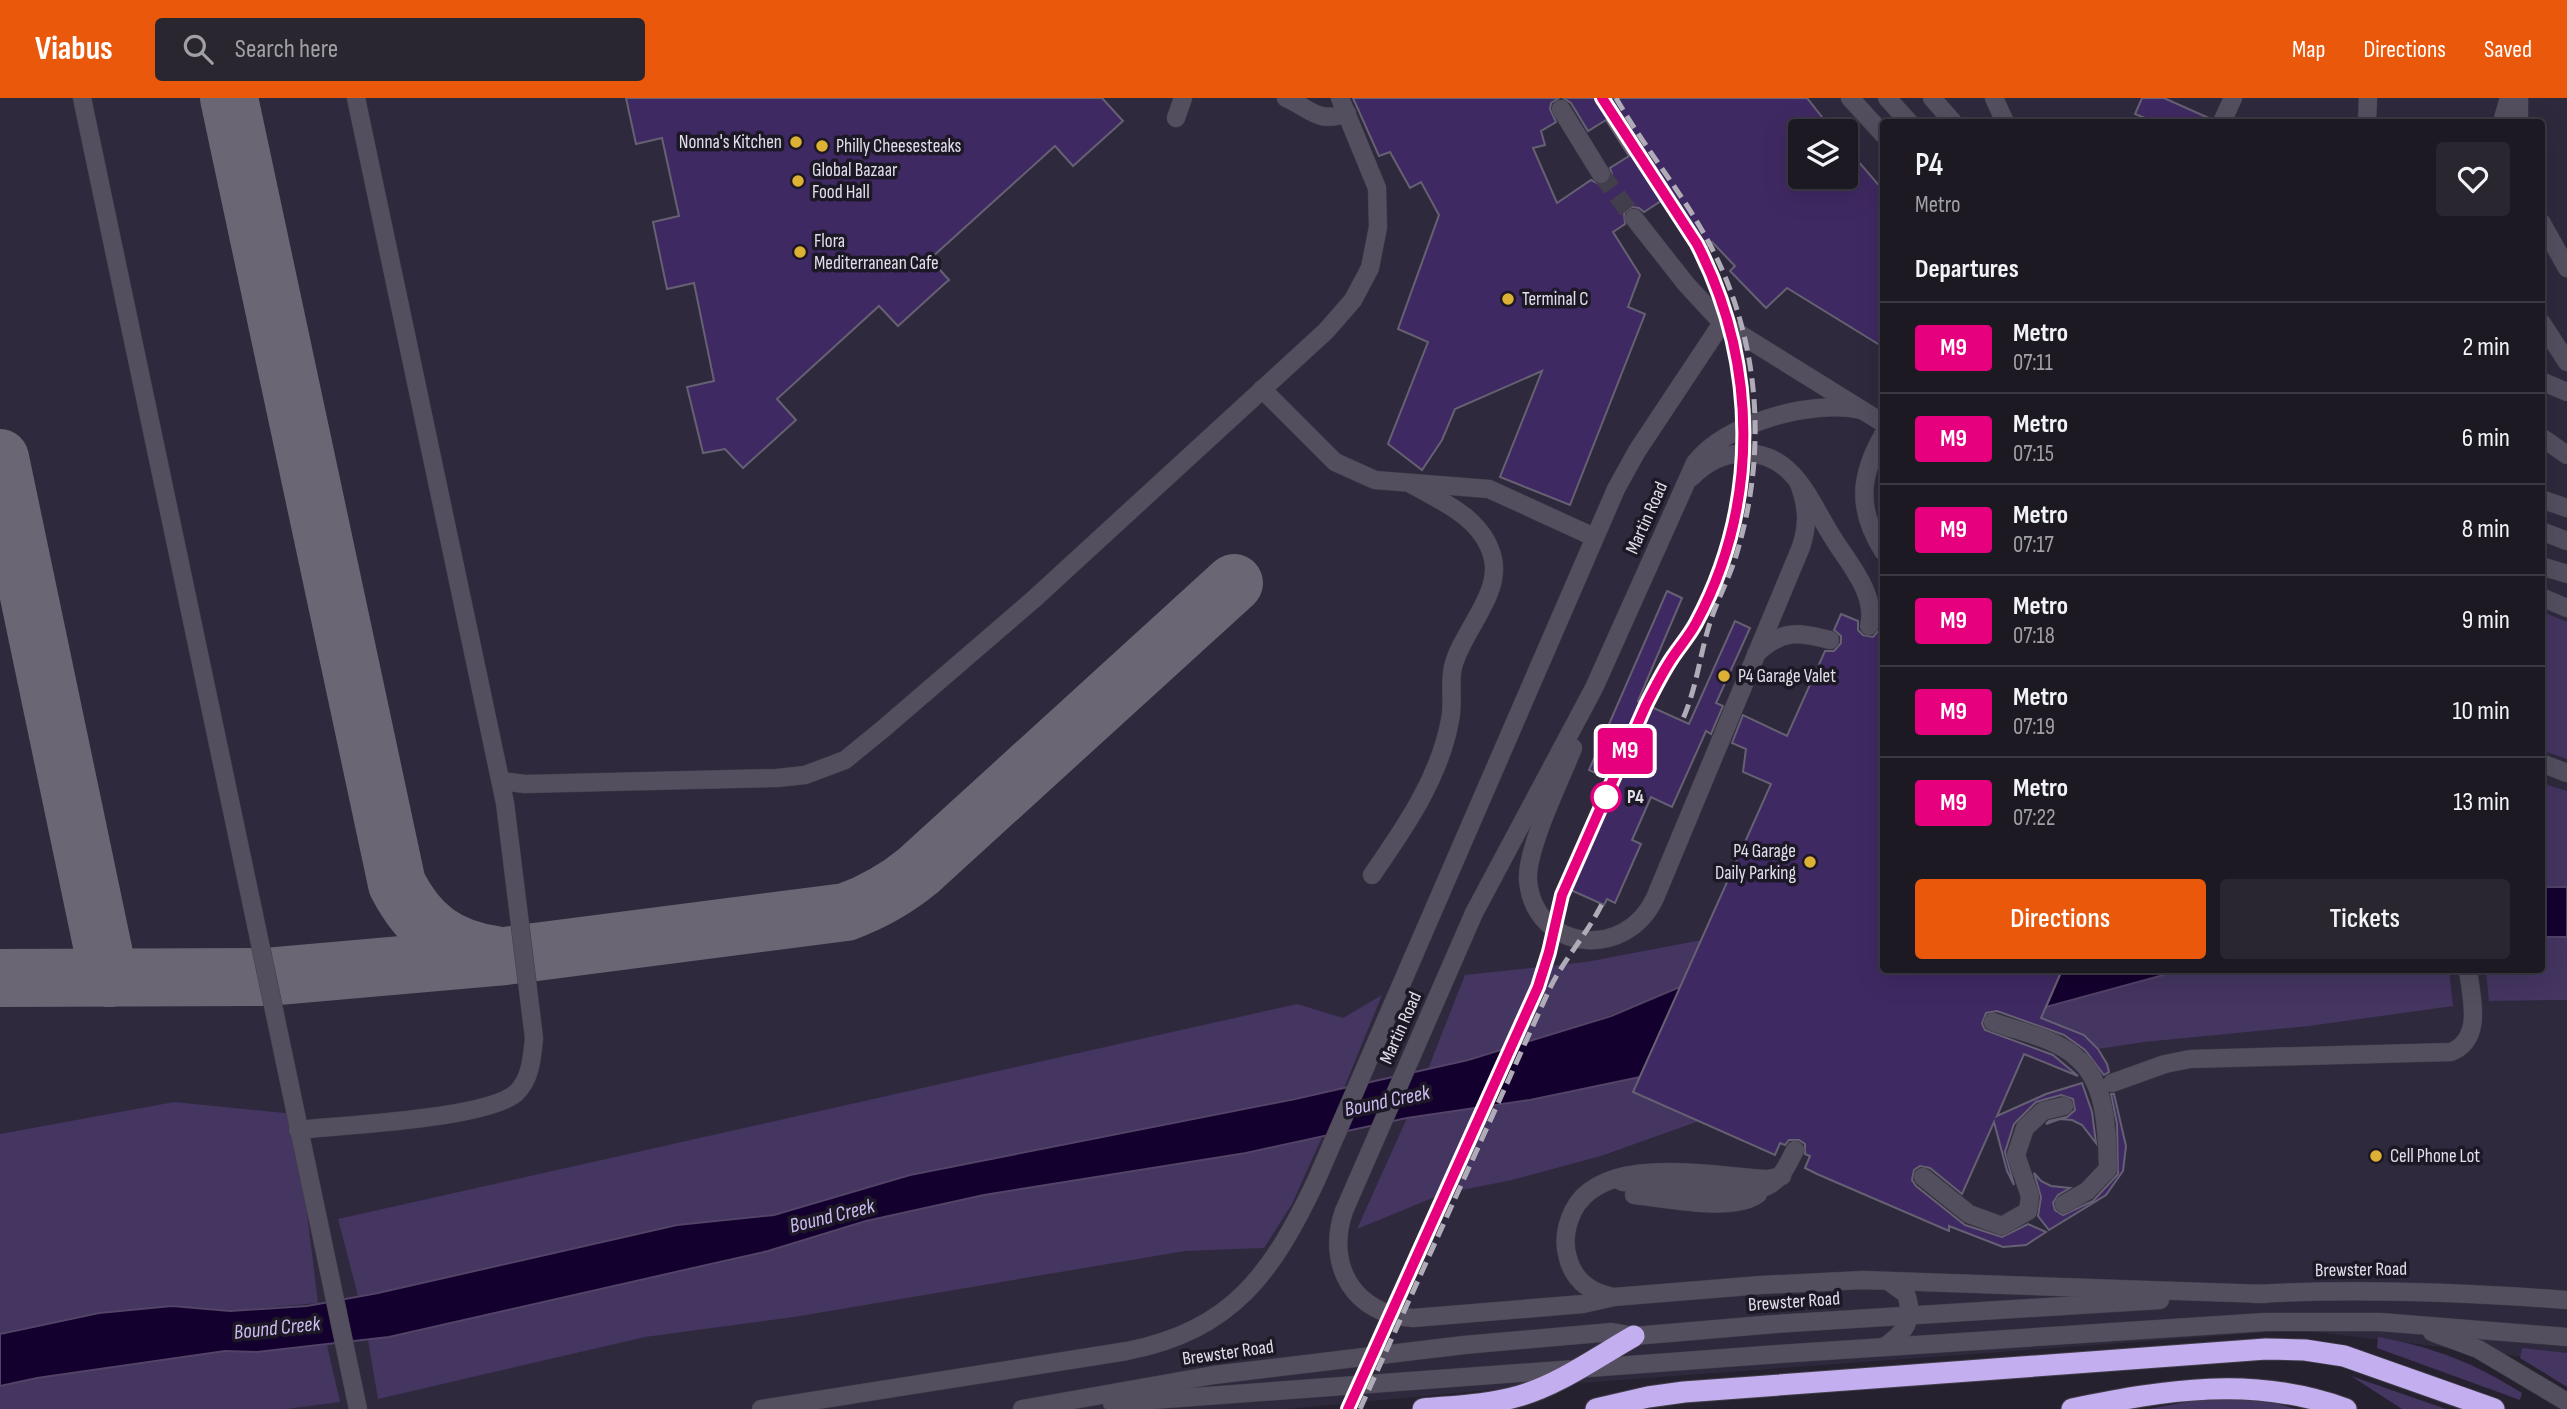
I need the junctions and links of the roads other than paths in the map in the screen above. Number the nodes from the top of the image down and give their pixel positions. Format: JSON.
{"nodes":[{"id":1,"x":82,"y":98,"type":"edge"},
{"id":2,"x":356,"y":98,"type":"edge"},
{"id":3,"x":1183,"y":98,"type":"edge"},
{"id":4,"x":1286,"y":98,"type":"edge"},
{"id":5,"x":1850,"y":98,"type":"edge"},
{"id":6,"x":1887,"y":98,"type":"edge"},
{"id":7,"x":1932,"y":98,"type":"edge"},
{"id":8,"x":1994,"y":98,"type":"edge"},
{"id":9,"x":2368,"y":98,"type":"edge"},
{"id":10,"x":2509,"y":98,"type":"edge"},
{"id":11,"x":2519,"y":98,"type":"edge"},
{"id":12,"x":1343,"y":106,"type":"edge"},
{"id":13,"x":1560,"y":109,"type":"dead end"},
{"id":14,"x":1176,"y":118,"type":"dead end"},
{"id":15,"x":1906,"y":119,"type":"edge"},
{"id":16,"x":1950,"y":119,"type":"edge"},
{"id":17,"x":2004,"y":119,"type":"edge"},
{"id":18,"x":2367,"y":119,"type":"edge"},
{"id":19,"x":2503,"y":119,"type":"edge"},
{"id":20,"x":2519,"y":119,"type":"edge"},
{"id":21,"x":1880,"y":131,"type":"edge"},
{"id":22,"x":1601,"y":174,"type":"tunnel mouth"},
{"id":23,"x":1634,"y":218,"type":"tunnel mouth"},
{"id":24,"x":2545,"y":229,"type":"edge"},
{"id":25,"x":2567,"y":268,"type":"edge"},
{"id":26,"x":1722,"y":323,"type":"junction"},
{"id":27,"x":2545,"y":328,"type":"edge"},
{"id":28,"x":2567,"y":362,"type":"edge"},
{"id":29,"x":2545,"y":382,"type":"edge"},
{"id":30,"x":1262,"y":389,"type":"junction"},
{"id":31,"x":2567,"y":393,"type":"edge"},
{"id":32,"x":1861,"y":410,"type":"junction"},
{"id":33,"x":1880,"y":421,"type":"edge"},
{"id":34,"x":2545,"y":440,"type":"edge"},
{"id":35,"x":1880,"y":442,"type":"edge"},
{"id":36,"x":2567,"y":455,"type":"edge"},
{"id":37,"x":1798,"y":481,"type":"junction"},
{"id":38,"x":1409,"y":483,"type":"junction"},
{"id":39,"x":1681,"y":491,"type":"junction"},
{"id":40,"x":2545,"y":501,"type":"edge"},
{"id":41,"x":2567,"y":509,"type":"edge"},
{"id":42,"x":2545,"y":533,"type":"edge"},
{"id":43,"x":1594,"y":537,"type":"junction"},
{"id":44,"x":2567,"y":541,"type":"edge"},
{"id":45,"x":1880,"y":545,"type":"edge"},
{"id":46,"x":2545,"y":567,"type":"edge"},
{"id":47,"x":2567,"y":575,"type":"edge"},
{"id":48,"x":2545,"y":599,"type":"edge"},
{"id":49,"x":2567,"y":608,"type":"edge"},
{"id":50,"x":1869,"y":626,"type":"dead end"},
{"id":51,"x":1830,"y":640,"type":"dead end"},
{"id":52,"x":1754,"y":656,"type":"junction"},
{"id":53,"x":1609,"y":658,"type":"junction"},
{"id":54,"x":2545,"y":764,"type":"edge"},
{"id":55,"x":2567,"y":772,"type":"edge"},
{"id":56,"x":500,"y":780,"type":"junction"},
{"id":57,"x":1372,"y":876,"type":"dead end"},
{"id":58,"x":2468,"y":973,"type":"edge"},
{"id":59,"x":1993,"y":1022,"type":"dead end"},
{"id":60,"x":2112,"y":1083,"type":"dead end"},
{"id":61,"x":2064,"y":1106,"type":"dead end"},
{"id":62,"x":298,"y":1129,"type":"junction"},
{"id":63,"x":1795,"y":1150,"type":"dead end"},
{"id":64,"x":1923,"y":1177,"type":"dead end"},
{"id":65,"x":1775,"y":1181,"type":"junction"},
{"id":66,"x":1601,"y":1185,"type":"junction"},
{"id":67,"x":2064,"y":1204,"type":"dead end"},
{"id":68,"x":1888,"y":1281,"type":"junction"},
{"id":69,"x":2265,"y":1294,"type":"junction"},
{"id":70,"x":1614,"y":1297,"type":"junction"},
{"id":71,"x":2567,"y":1300,"type":"edge"},
{"id":72,"x":1910,"y":1316,"type":"junction"},
{"id":73,"x":2380,"y":1322,"type":"junction"},
{"id":74,"x":1634,"y":1336,"type":"junction"},
{"id":75,"x":2567,"y":1337,"type":"edge"},
{"id":76,"x":1884,"y":1347,"type":"junction"},
{"id":77,"x":1576,"y":1369,"type":"junction"},
{"id":78,"x":2567,"y":1402,"type":"edge"},
{"id":79,"x":357,"y":1405,"type":"edge"},
{"id":80,"x":1025,"y":1408,"type":"edge"},
{"id":81,"x":761,"y":1409,"type":"edge"},
{"id":82,"x":1423,"y":1409,"type":"edge"},
{"id":83,"x":1596,"y":1409,"type":"edge"},
{"id":84,"x":2072,"y":1409,"type":"edge"},
{"id":85,"x":2346,"y":1409,"type":"edge"},
{"id":86,"x":2494,"y":1409,"type":"edge"}],
"edges":[{"from":1,"to":62,"type":"street"},
{"from":2,"to":56,"type":"street"},
{"from":3,"to":14,"type":"street"},
{"from":4,"to":12,"type":"street"},
{"from":5,"to":21,"type":"street"},
{"from":6,"to":15,"type":"street"},
{"from":7,"to":16,"type":"street"},
{"from":8,"to":17,"type":"street"},
{"from":9,"to":18,"type":"street"},
{"from":10,"to":19,"type":"street"},
{"from":11,"to":20,"type":"street"},
{"from":12,"to":30,"type":"street"},
{"from":13,"to":22,"type":"street"},
{"from":23,"to":26,"type":"street"},
{"from":24,"to":25,"type":"street"},
{"from":26,"to":32,"type":"street"},
{"from":26,"to":43,"type":"street"},
{"from":27,"to":28,"type":"street"},
{"from":29,"to":31,"type":"street"},
{"from":30,"to":38,"type":"street"},
{"from":30,"to":56,"type":"street"},
{"from":32,"to":33,"type":"street"},
{"from":32,"to":39,"type":"street","name":"Martin Road"},
{"from":34,"to":36,"type":"street"},
{"from":35,"to":45,"type":"street"},
{"from":37,"to":39,"type":"street"},
{"from":37,"to":50,"type":"street"},
{"from":37,"to":52,"type":"street"},
{"from":38,"to":43,"type":"street"},
{"from":38,"to":57,"type":"street"},
{"from":39,"to":53,"type":"street","name":"Martin Road"},
{"from":40,"to":41,"type":"street"},
{"from":42,"to":44,"type":"street"},
{"from":43,"to":81,"type":"street"},
{"from":46,"to":47,"type":"street"},
{"from":48,"to":49,"type":"street"},
{"from":51,"to":52,"type":"street"},
{"from":52,"to":53,"type":"street"},
{"from":53,"to":70,"type":"street","name":"Martin Road"},
{"from":54,"to":55,"type":"street"},
{"from":56,"to":62,"type":"street"},
{"from":58,"to":60,"type":"street"},
{"from":59,"to":67,"type":"street"},
{"from":61,"to":64,"type":"street"},
{"from":62,"to":79,"type":"street"},
{"from":63,"to":65,"type":"street"},
{"from":65,"to":66,"type":"street"},
{"from":65,"to":66,"type":"street"},
{"from":66,"to":70,"type":"street"},
{"from":68,"to":69,"type":"street","name":"Martin Road"},
{"from":68,"to":70,"type":"street","name":"Martin Road"},
{"from":68,"to":72,"type":"street"},
{"from":69,"to":71,"type":"street","name":"Brewster Road"},
{"from":69,"to":72,"type":"street","name":"Brewster Road"},
{"from":72,"to":74,"type":"street","name":"Brewster Road"},
{"from":72,"to":76,"type":"street"},
{"from":73,"to":75,"type":"street","name":"Brewster Road"},
{"from":73,"to":76,"type":"street","name":"Brewster Road"},
{"from":73,"to":78,"type":"street"},
{"from":74,"to":77,"type":"highway"},
{"from":74,"to":80,"type":"street","name":"Brewster Road"},
{"from":76,"to":77,"type":"street","name":"Brewster Road"},
{"from":77,"to":80,"type":"street","name":"Brewster Road"},
{"from":77,"to":82,"type":"highway"},
{"from":83,"to":86,"type":"highway"},
{"from":84,"to":85,"type":"highway"}]}
